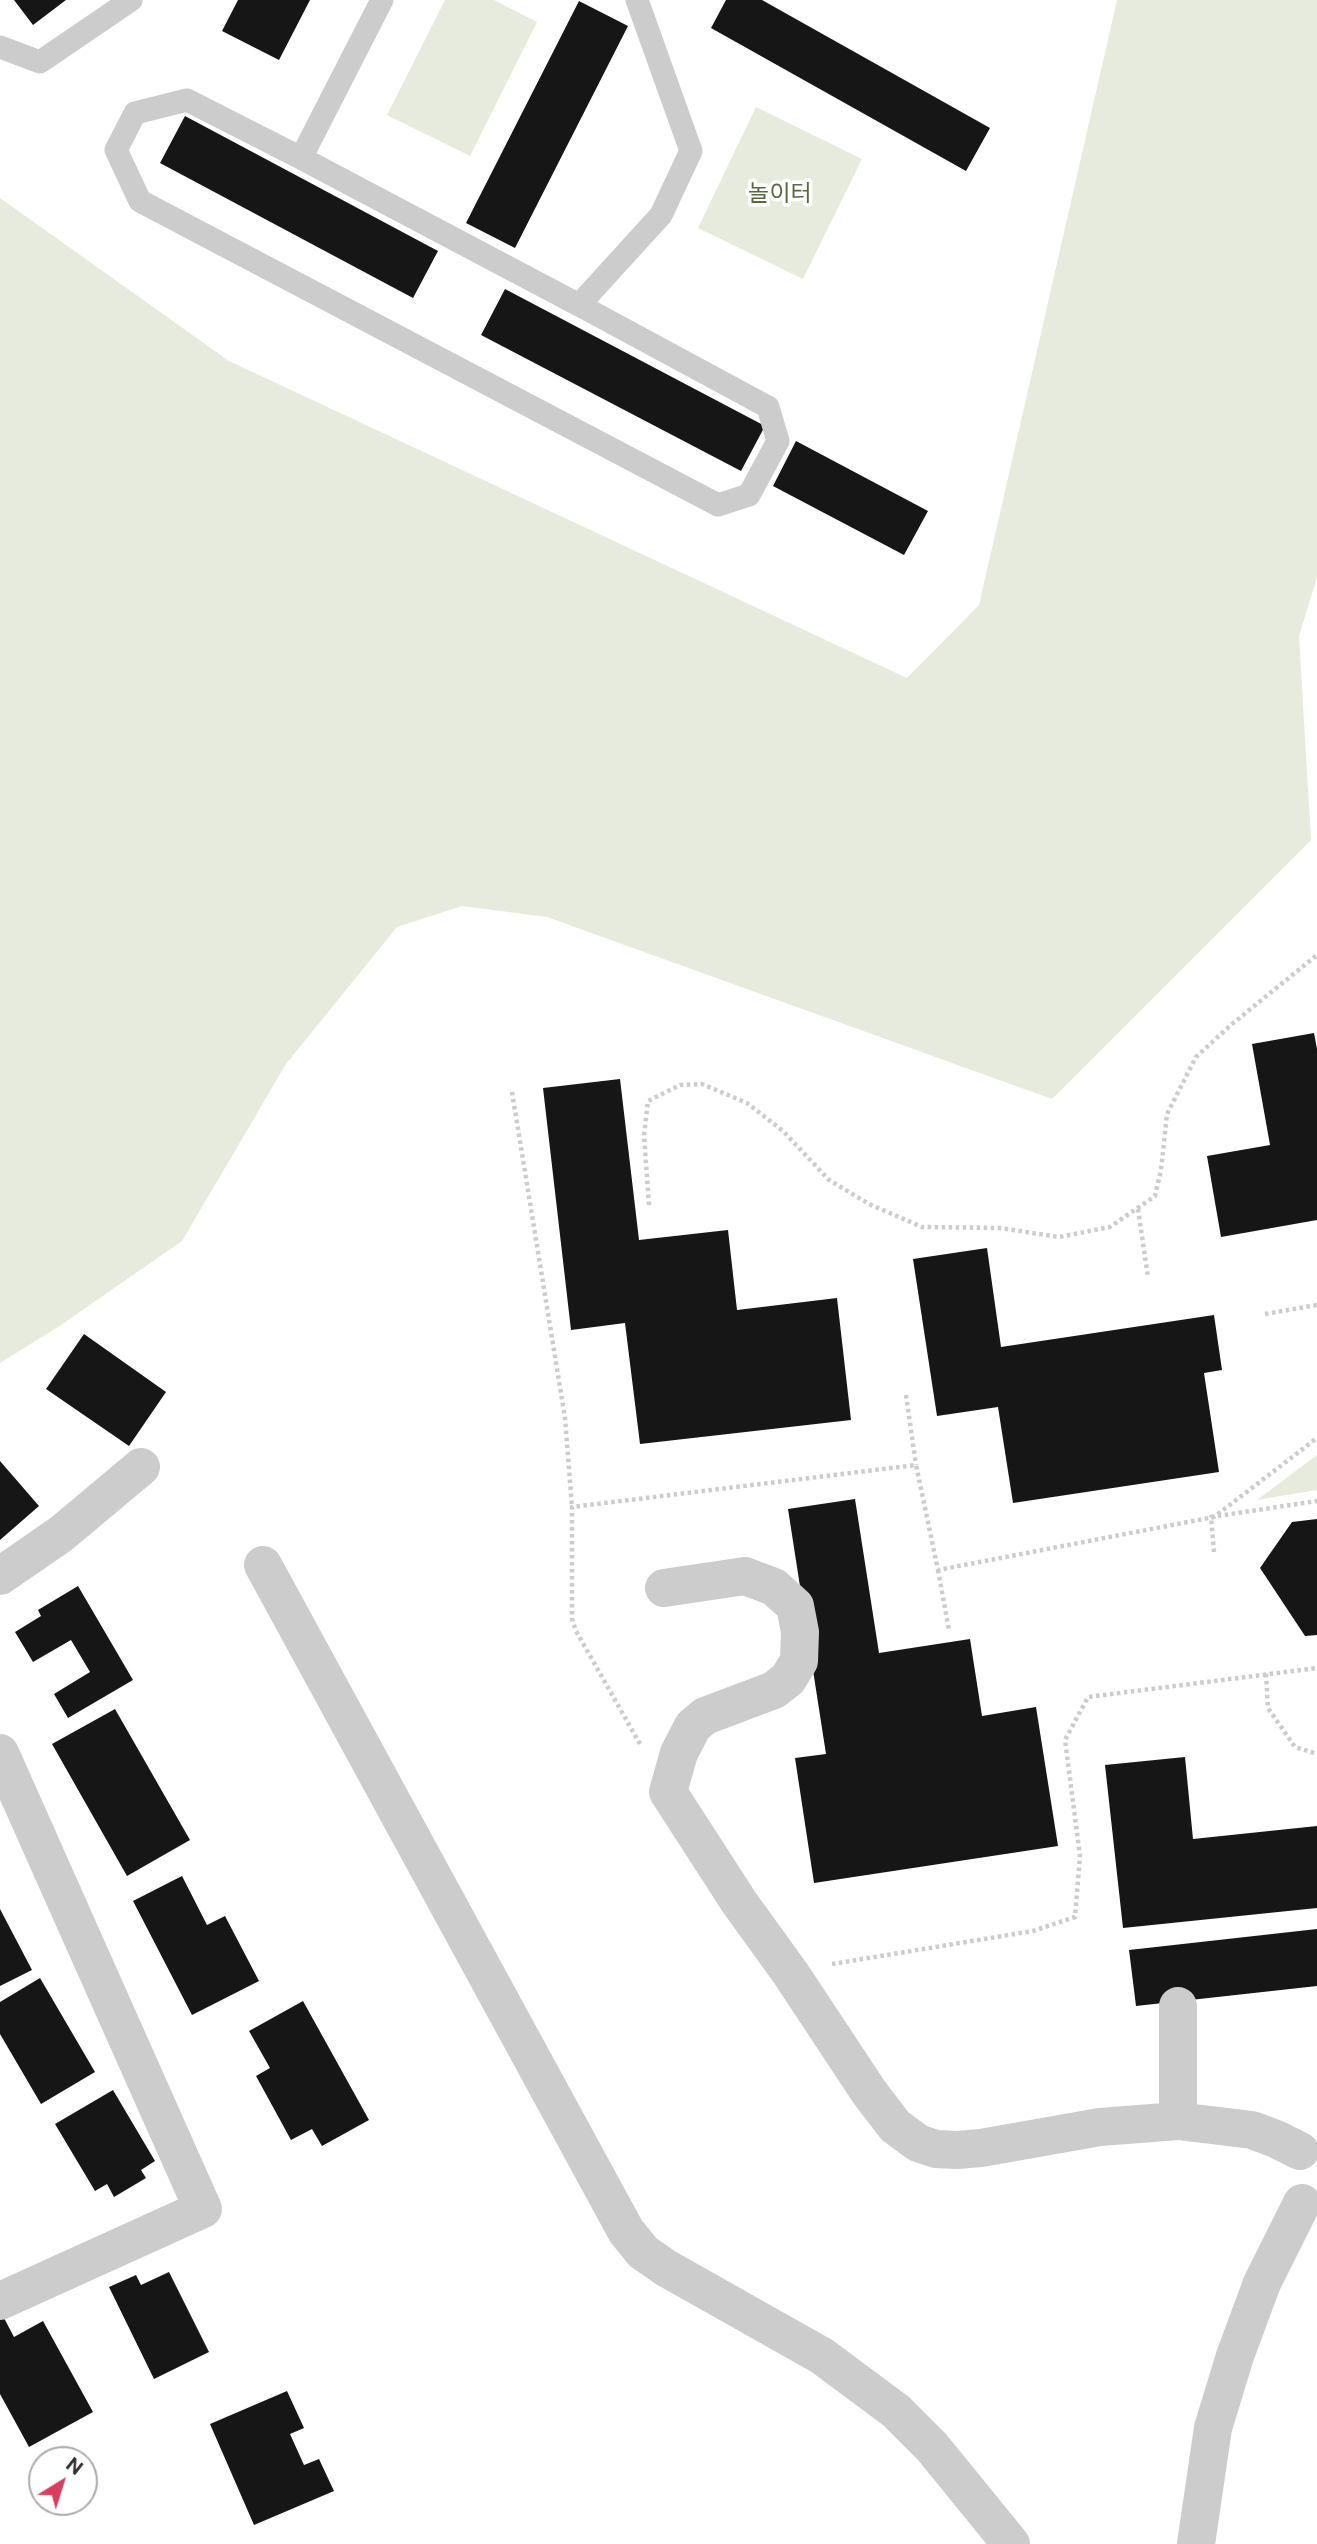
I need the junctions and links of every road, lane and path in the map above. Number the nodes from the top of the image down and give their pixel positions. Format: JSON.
{"nodes":[{"id":1,"x":131,"y":0,"type":"edge"},
{"id":2,"x":382,"y":0,"type":"edge"},
{"id":3,"x":637,"y":0,"type":"edge"},
{"id":4,"x":0,"y":47,"type":"edge"},
{"id":5,"x":301,"y":158,"type":"junction"},
{"id":6,"x":579,"y":305,"type":"junction"},
{"id":7,"x":1317,"y":955,"type":"edge"},
{"id":8,"x":512,"y":1092,"type":"dead end"},
{"id":9,"x":649,"y":1205,"type":"dead end"},
{"id":10,"x":1138,"y":1209,"type":"junction"},
{"id":11,"x":1148,"y":1277,"type":"dead end"},
{"id":12,"x":1317,"y":1305,"type":"edge"},
{"id":13,"x":1265,"y":1314,"type":"dead end"},
{"id":14,"x":906,"y":1395,"type":"dead end"},
{"id":15,"x":1317,"y":1438,"type":"edge"},
{"id":16,"x":916,"y":1465,"type":"junction"},
{"id":17,"x":141,"y":1467,"type":"dead end"},
{"id":18,"x":1317,"y":1501,"type":"edge"},
{"id":19,"x":572,"y":1507,"type":"junction"},
{"id":20,"x":1211,"y":1517,"type":"junction"},
{"id":21,"x":1214,"y":1552,"type":"dead end"},
{"id":22,"x":263,"y":1565,"type":"dead end"},
{"id":23,"x":938,"y":1570,"type":"junction"},
{"id":24,"x":0,"y":1576,"type":"edge"},
{"id":25,"x":664,"y":1588,"type":"dead end"},
{"id":26,"x":949,"y":1630,"type":"dead end"},
{"id":27,"x":1317,"y":1668,"type":"edge"},
{"id":28,"x":1266,"y":1674,"type":"junction"},
{"id":29,"x":0,"y":1753,"type":"edge"},
{"id":30,"x":1317,"y":1754,"type":"edge"},
{"id":31,"x":668,"y":1793,"type":"junction"},
{"id":32,"x":791,"y":1974,"type":"junction"},
{"id":33,"x":1178,"y":2006,"type":"dead end"},
{"id":34,"x":1178,"y":2120,"type":"junction"},
{"id":35,"x":1308,"y":2145,"type":"edge"},
{"id":36,"x":1309,"y":2208,"type":"edge"},
{"id":37,"x":0,"y":2301,"type":"edge"},
{"id":38,"x":1011,"y":2544,"type":"edge"},
{"id":39,"x":1196,"y":2544,"type":"edge"}],
"edges":[{"from":1,"to":4,"type":"lane"},
{"from":2,"to":5,"type":"lane"},
{"from":3,"to":6,"type":"lane"},
{"from":5,"to":6,"type":"lane"},
{"from":5,"to":6,"type":"lane"},
{"from":7,"to":10,"type":"path"},
{"from":8,"to":19,"type":"path"},
{"from":9,"to":10,"type":"path"},
{"from":10,"to":11,"type":"path"},
{"from":12,"to":13,"type":"path"},
{"from":14,"to":16,"type":"path"},
{"from":15,"to":20,"type":"path"},
{"from":16,"to":19,"type":"path"},
{"from":16,"to":23,"type":"path"},
{"from":17,"to":24,"type":"street"},
{"from":18,"to":20,"type":"path"},
{"from":19,"to":31,"type":"path"},
{"from":20,"to":21,"type":"path"},
{"from":20,"to":23,"type":"path"},
{"from":22,"to":38,"type":"street"},
{"from":23,"to":26,"type":"path"},
{"from":25,"to":31,"type":"street"},
{"from":27,"to":28,"type":"path"},
{"from":28,"to":30,"type":"path"},
{"from":28,"to":32,"type":"path"},
{"from":29,"to":37,"type":"street"},
{"from":31,"to":32,"type":"street"},
{"from":32,"to":34,"type":"street"},
{"from":33,"to":34,"type":"street"},
{"from":34,"to":35,"type":"street"},
{"from":35,"to":36,"type":"street"},
{"from":36,"to":39,"type":"street"}]}
